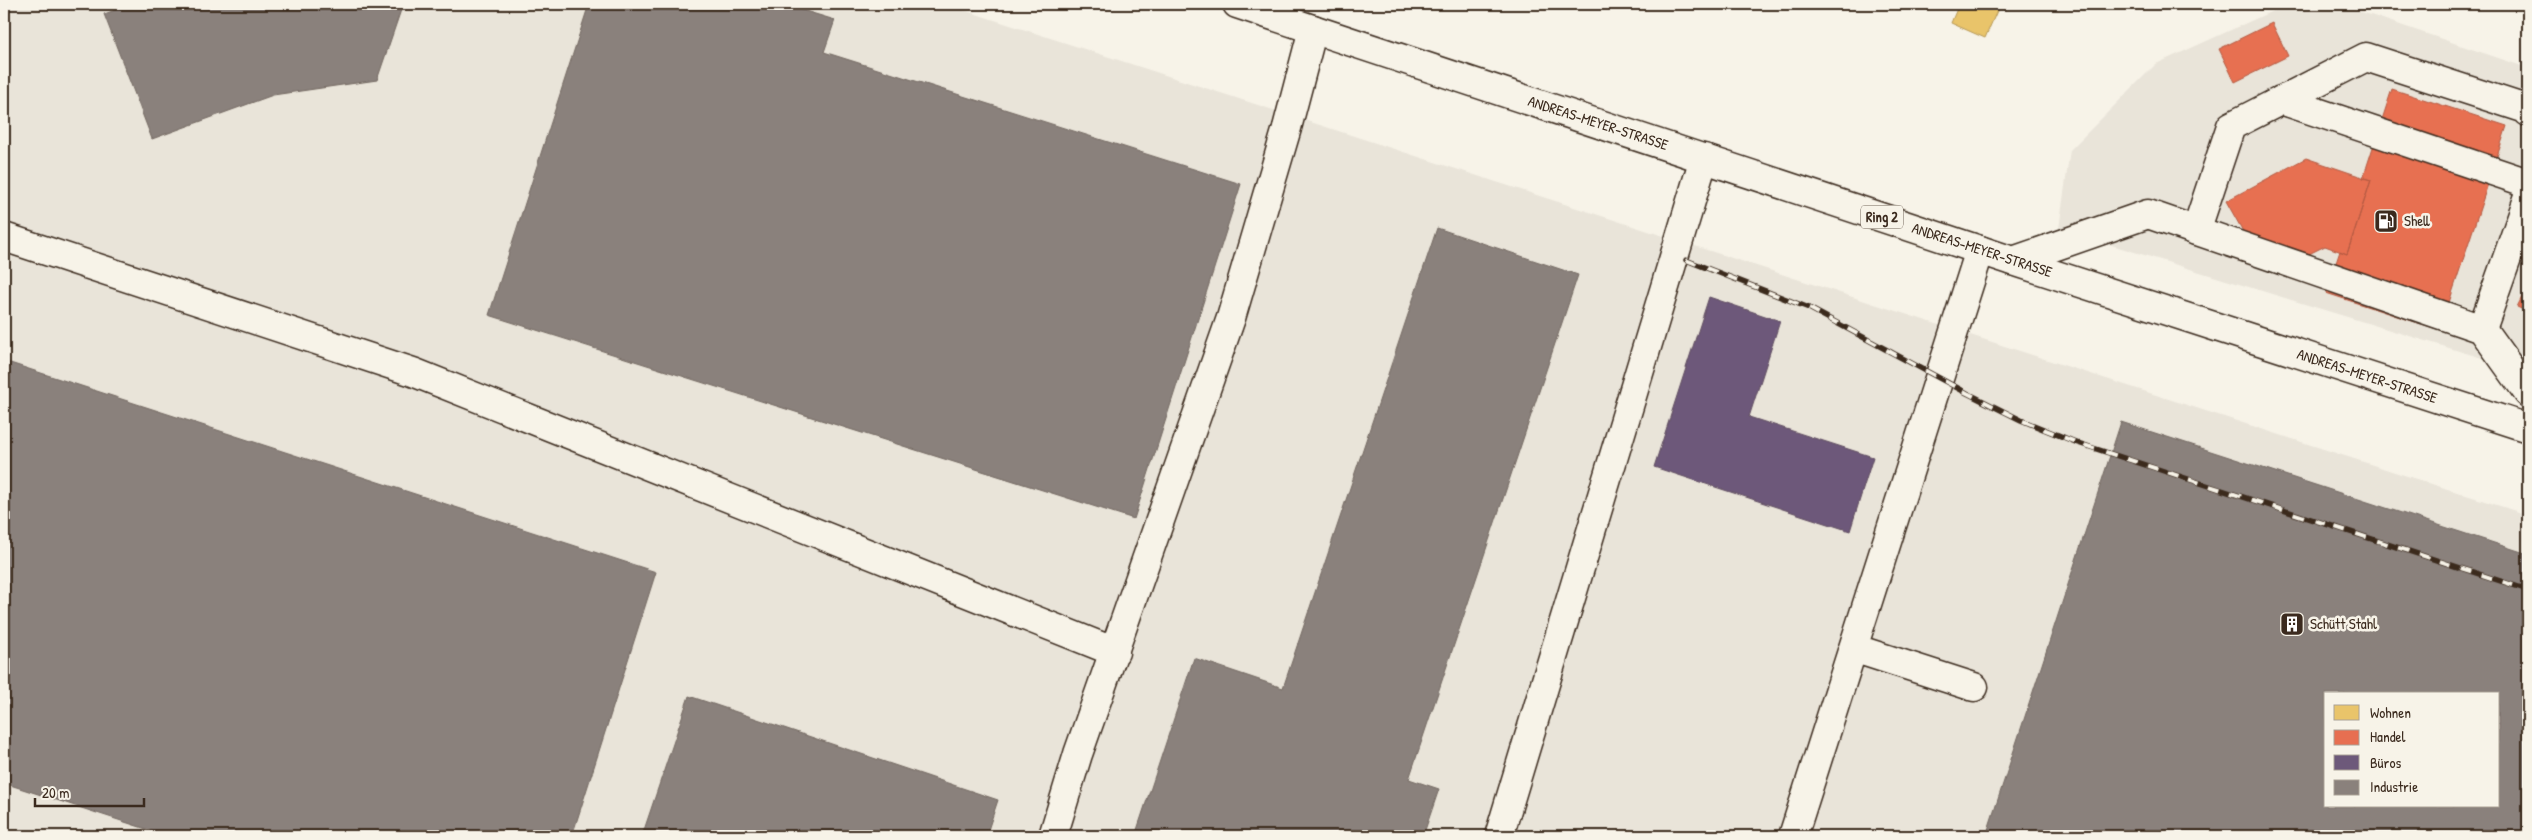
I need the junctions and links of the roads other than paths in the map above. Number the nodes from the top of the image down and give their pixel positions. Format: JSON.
{"nodes":[{"id":1,"x":1237,"y":4,"type":"edge"},
{"id":2,"x":1313,"y":29,"type":"junction"},
{"id":3,"x":2281,"y":100,"type":"junction"},
{"id":4,"x":2528,"y":112,"type":"edge"},
{"id":5,"x":1704,"y":158,"type":"junction"},
{"id":6,"x":2528,"y":183,"type":"edge"},
{"id":7,"x":2528,"y":199,"type":"edge"},
{"id":8,"x":2196,"y":231,"type":"junction"},
{"id":9,"x":4,"y":237,"type":"edge"},
{"id":10,"x":1980,"y":250,"type":"junction"},
{"id":11,"x":2013,"y":261,"type":"junction"},
{"id":12,"x":2482,"y":329,"type":"junction"},
{"id":13,"x":2528,"y":394,"type":"edge"},
{"id":14,"x":2528,"y":428,"type":"edge"},
{"id":15,"x":1853,"y":648,"type":"junction"},
{"id":16,"x":1115,"y":652,"type":"junction"},
{"id":17,"x":1974,"y":687,"type":"dead end"},
{"id":18,"x":1053,"y":836,"type":"edge"},
{"id":19,"x":1499,"y":836,"type":"edge"},
{"id":20,"x":1793,"y":836,"type":"edge"}],
"edges":[{"from":1,"to":2,"type":"main road","name":"ANDREAS-MEYER-STRASSE","number":"Ring 2"},
{"from":2,"to":5,"type":"main road","name":"ANDREAS-MEYER-STRASSE","number":"Ring 2"},
{"from":2,"to":16,"type":"main road"},
{"from":3,"to":4,"type":"main road"},
{"from":3,"to":6,"type":"main road"},
{"from":3,"to":8,"type":"main road"},
{"from":5,"to":10,"type":"main road","name":"ANDREAS-MEYER-STRASSE","number":"Ring 2"},
{"from":5,"to":19,"type":"main road"},
{"from":7,"to":12,"type":"main road"},
{"from":8,"to":11,"type":"main road"},
{"from":8,"to":12,"type":"main road"},
{"from":9,"to":16,"type":"main road"},
{"from":10,"to":11,"type":"main road","name":"ANDREAS-MEYER-STRASSE","number":"Ring 2"},
{"from":10,"to":15,"type":"main road"},
{"from":11,"to":14,"type":"main road","name":"ANDREAS-MEYER-STRASSE","number":"Ring 2"},
{"from":12,"to":13,"type":"main road"},
{"from":15,"to":17,"type":"main road"},
{"from":15,"to":20,"type":"main road"},
{"from":16,"to":18,"type":"main road"}]}
